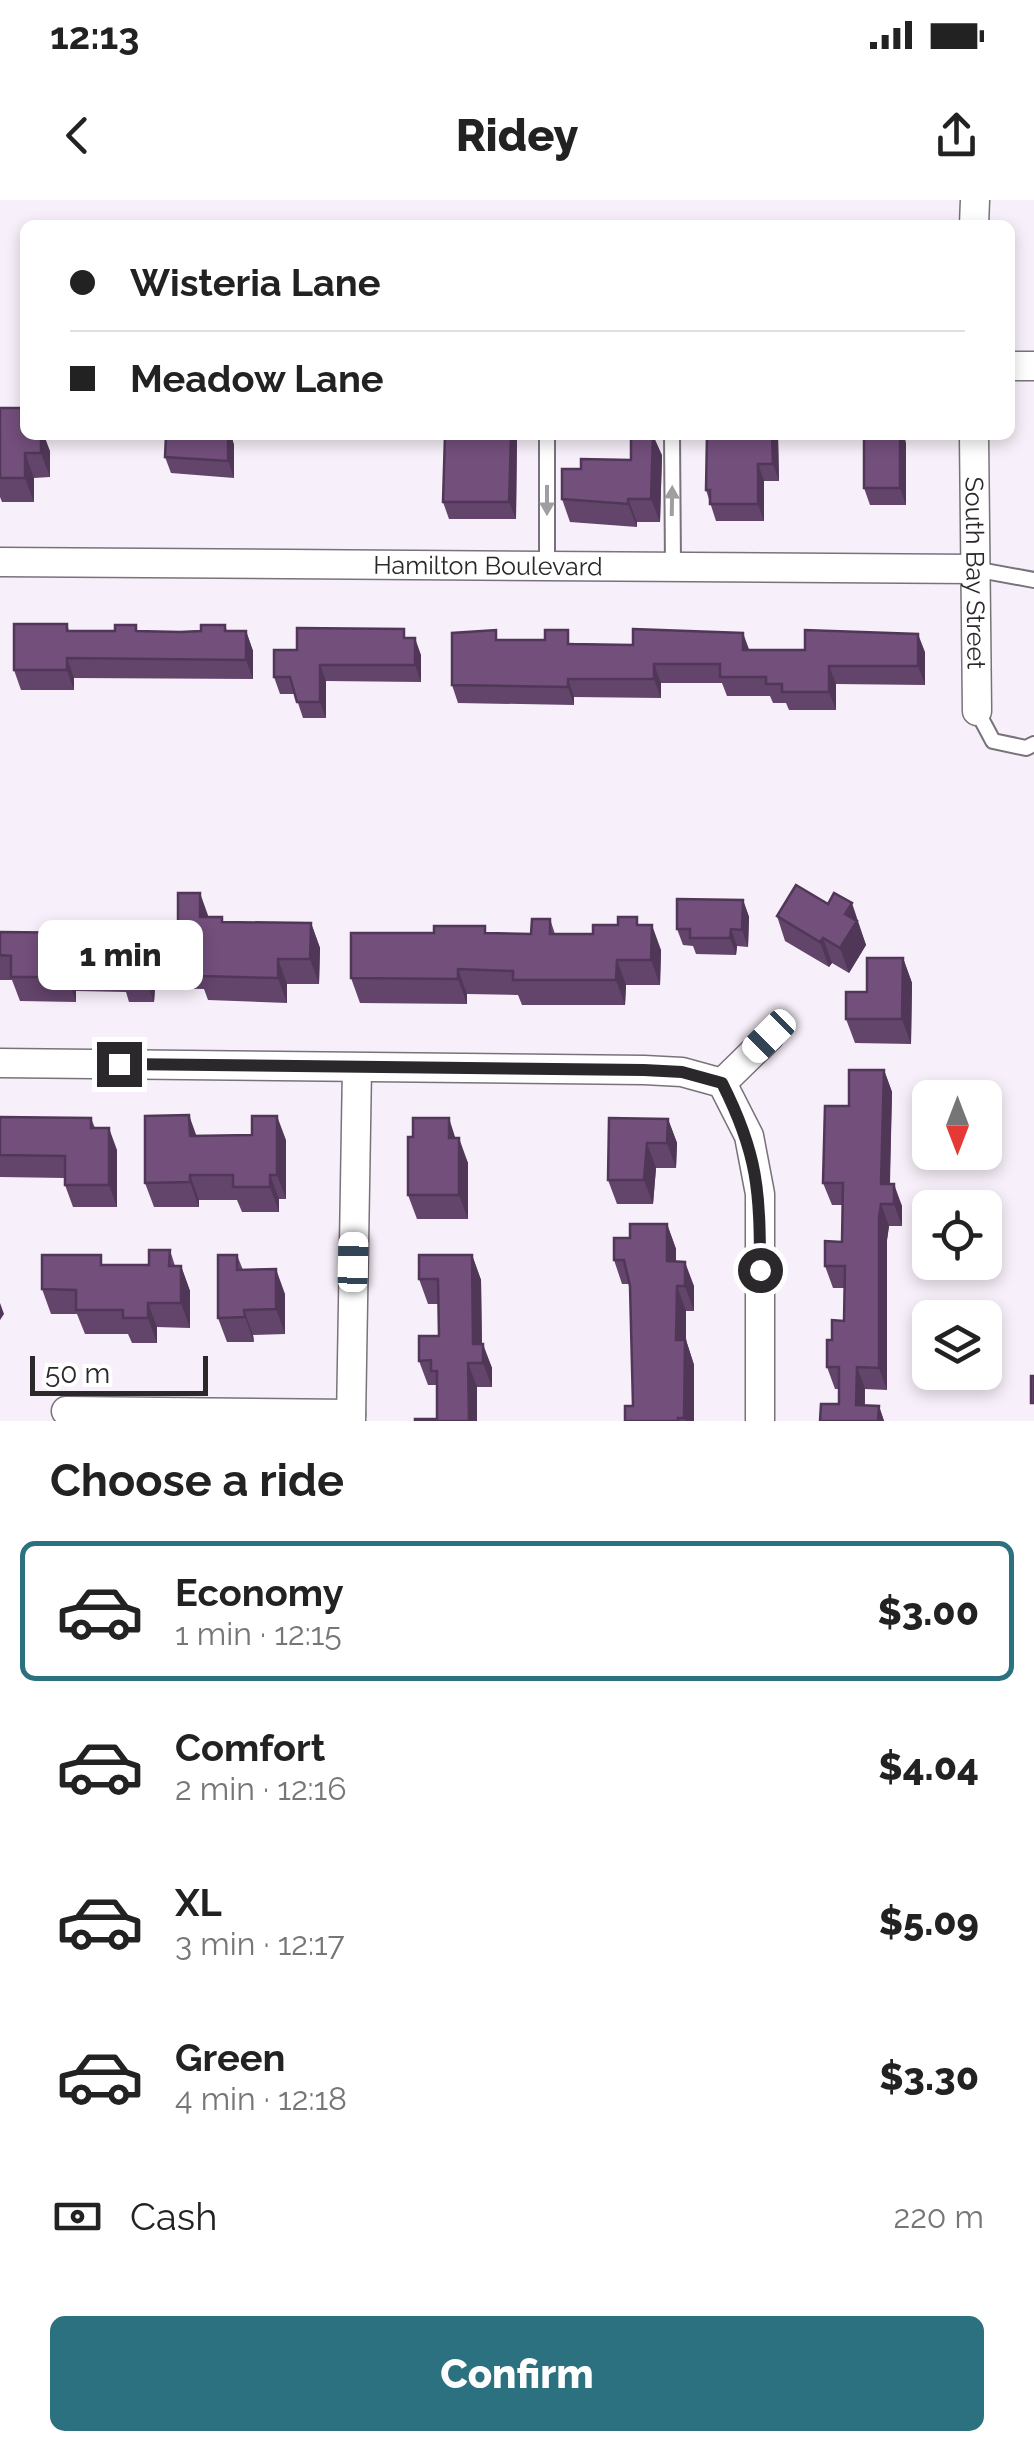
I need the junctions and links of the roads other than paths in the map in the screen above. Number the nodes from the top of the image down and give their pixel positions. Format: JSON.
{"nodes":[{"id":1,"x":547,"y":440,"type":"edge"},
{"id":2,"x":672,"y":440,"type":"edge"},
{"id":3,"x":974,"y":440,"type":"edge"},
{"id":4,"x":0,"y":562,"type":"edge"},
{"id":5,"x":547,"y":564,"type":"junction"},
{"id":6,"x":673,"y":566,"type":"junction"},
{"id":7,"x":974,"y":569,"type":"junction"},
{"id":8,"x":1034,"y":580,"type":"edge"},
{"id":9,"x":978,"y":710,"type":"joint"},
{"id":10,"x":1034,"y":744,"type":"edge"},
{"id":11,"x":769,"y":1036,"type":"dead end"},
{"id":12,"x":0,"y":1063,"type":"edge"},
{"id":13,"x":356,"y":1068,"type":"junction"},
{"id":14,"x":722,"y":1083,"type":"junction"},
{"id":15,"x":66,"y":1411,"type":"dead end"},
{"id":16,"x":351,"y":1417,"type":"edge"},
{"id":17,"x":760,"y":1421,"type":"edge"}],
"edges":[{"from":1,"to":5,"type":"lane","one_way":true},
{"from":6,"to":2,"type":"lane","one_way":true},
{"from":3,"to":7,"type":"street","name":"South Bay Street"},
{"from":4,"to":5,"type":"street","name":"Hamilton Boulevard"},
{"from":5,"to":6,"type":"street","name":"Hamilton Boulevard"},
{"from":6,"to":7,"type":"street","name":"Hamilton Boulevard"},
{"from":7,"to":8,"type":"lane"},
{"from":7,"to":9,"type":"street","name":"South Bay Street"},
{"from":9,"to":10,"type":"lane"},
{"from":11,"to":14,"type":"street"},
{"from":12,"to":13,"type":"street"},
{"from":13,"to":14,"type":"street"},
{"from":13,"to":16,"type":"street"},
{"from":14,"to":17,"type":"street"},
{"from":15,"to":16,"type":"street"}]}
